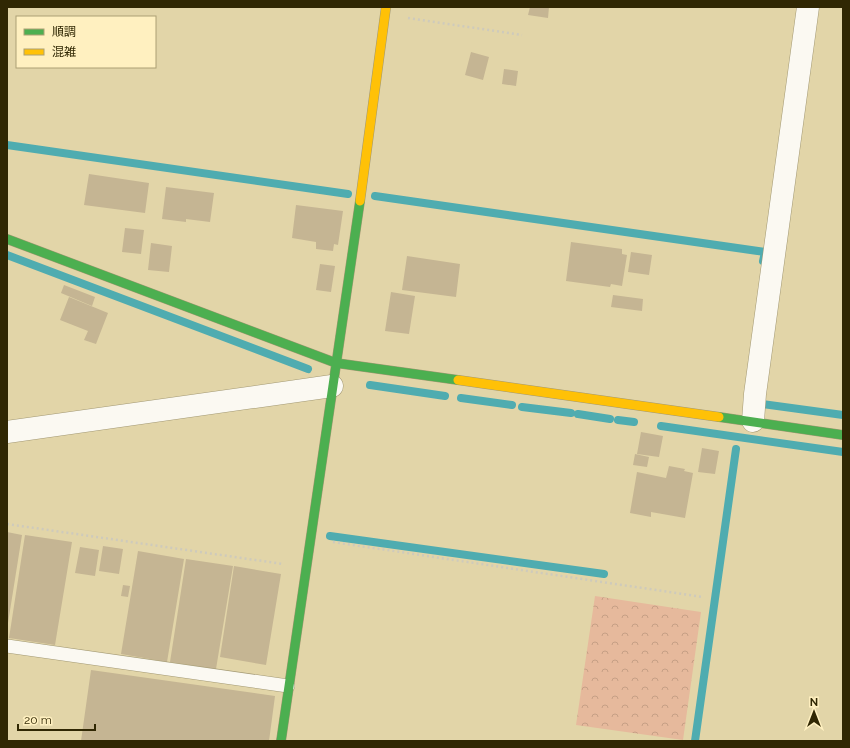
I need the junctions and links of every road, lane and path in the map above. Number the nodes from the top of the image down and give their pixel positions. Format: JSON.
{"nodes":[{"id":1,"x":808,"y":7,"type":"edge"},
{"id":2,"x":386,"y":11,"type":"edge"},
{"id":3,"x":522,"y":35,"type":"dead end"},
{"id":4,"x":7,"y":238,"type":"edge"},
{"id":5,"x":336,"y":363,"type":"junction"},
{"id":6,"x":332,"y":386,"type":"junction"},
{"id":7,"x":753,"y":421,"type":"junction"},
{"id":8,"x":7,"y":432,"type":"edge"},
{"id":9,"x":843,"y":435,"type":"edge"},
{"id":10,"x":7,"y":524,"type":"edge"},
{"id":11,"x":310,"y":539,"type":"junction"},
{"id":12,"x":306,"y":568,"type":"junction"},
{"id":13,"x":703,"y":597,"type":"dead end"},
{"id":14,"x":7,"y":646,"type":"edge"},
{"id":15,"x":288,"y":686,"type":"junction"},
{"id":16,"x":281,"y":741,"type":"edge"}],
"edges":[{"from":1,"to":7,"type":"street"},
{"from":2,"to":3,"type":"path"},
{"from":2,"to":5,"type":"street"},
{"from":4,"to":5,"type":"street"},
{"from":5,"to":6,"type":"street"},
{"from":5,"to":7,"type":"street"},
{"from":6,"to":8,"type":"street"},
{"from":6,"to":11,"type":"street"},
{"from":7,"to":9,"type":"street"},
{"from":10,"to":12,"type":"path"},
{"from":11,"to":12,"type":"street"},
{"from":11,"to":13,"type":"path"},
{"from":12,"to":15,"type":"street"},
{"from":14,"to":15,"type":"lane"},
{"from":15,"to":16,"type":"street"}]}
